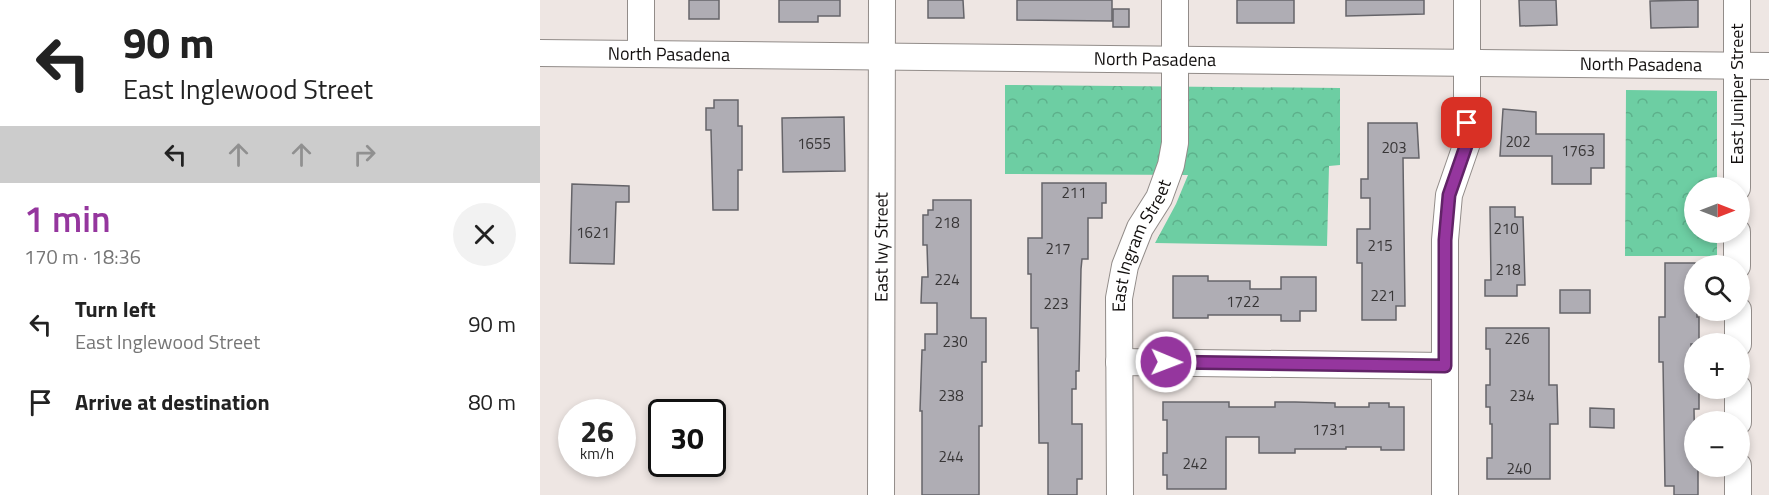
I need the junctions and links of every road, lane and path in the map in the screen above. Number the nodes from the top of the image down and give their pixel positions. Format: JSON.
{"nodes":[{"id":1,"x":641,"y":0,"type":"edge"},
{"id":2,"x":882,"y":0,"type":"edge"},
{"id":3,"x":1175,"y":0,"type":"edge"},
{"id":4,"x":1467,"y":0,"type":"edge"},
{"id":5,"x":1737,"y":0,"type":"edge"},
{"id":6,"x":540,"y":52,"type":"edge"},
{"id":7,"x":641,"y":52,"type":"junction"},
{"id":8,"x":882,"y":55,"type":"junction"},
{"id":9,"x":1175,"y":59,"type":"junction"},
{"id":10,"x":1467,"y":63,"type":"junction"},
{"id":11,"x":1737,"y":66,"type":"junction"},
{"id":12,"x":1769,"y":66,"type":"edge"},
{"id":13,"x":1737,"y":177,"type":"edge"},
{"id":14,"x":1119,"y":362,"type":"junction"},
{"id":15,"x":1445,"y":366,"type":"junction"},
{"id":16,"x":1738,"y":477,"type":"edge"},
{"id":17,"x":881,"y":495,"type":"edge"},
{"id":18,"x":1120,"y":495,"type":"edge"},
{"id":19,"x":1445,"y":495,"type":"edge"},
{"id":20,"x":1738,"y":495,"type":"edge"}],
"edges":[{"from":1,"to":7,"type":"street"},
{"from":2,"to":8,"type":"street","name":"East Ivy Street"},
{"from":3,"to":9,"type":"street","name":"East Ingram Street"},
{"from":4,"to":10,"type":"street"},
{"from":5,"to":11,"type":"street","name":"East Juniper Street"},
{"from":6,"to":7,"type":"street","name":"North Pasadena"},
{"from":7,"to":8,"type":"street","name":"North Pasadena"},
{"from":8,"to":9,"type":"street","name":"North Pasadena"},
{"from":8,"to":17,"type":"street","name":"East Ivy Street"},
{"from":9,"to":10,"type":"street","name":"North Pasadena"},
{"from":9,"to":14,"type":"street","name":"East Ingram Street"},
{"from":10,"to":11,"type":"street","name":"North Pasadena"},
{"from":10,"to":15,"type":"street"},
{"from":11,"to":12,"type":"street","name":"North Pasadena"},
{"from":11,"to":13,"type":"street","name":"East Juniper Street"},
{"from":14,"to":15,"type":"street"},
{"from":14,"to":18,"type":"street","name":"East Ingram Street"},
{"from":15,"to":19,"type":"street"},
{"from":16,"to":20,"type":"street"}]}
